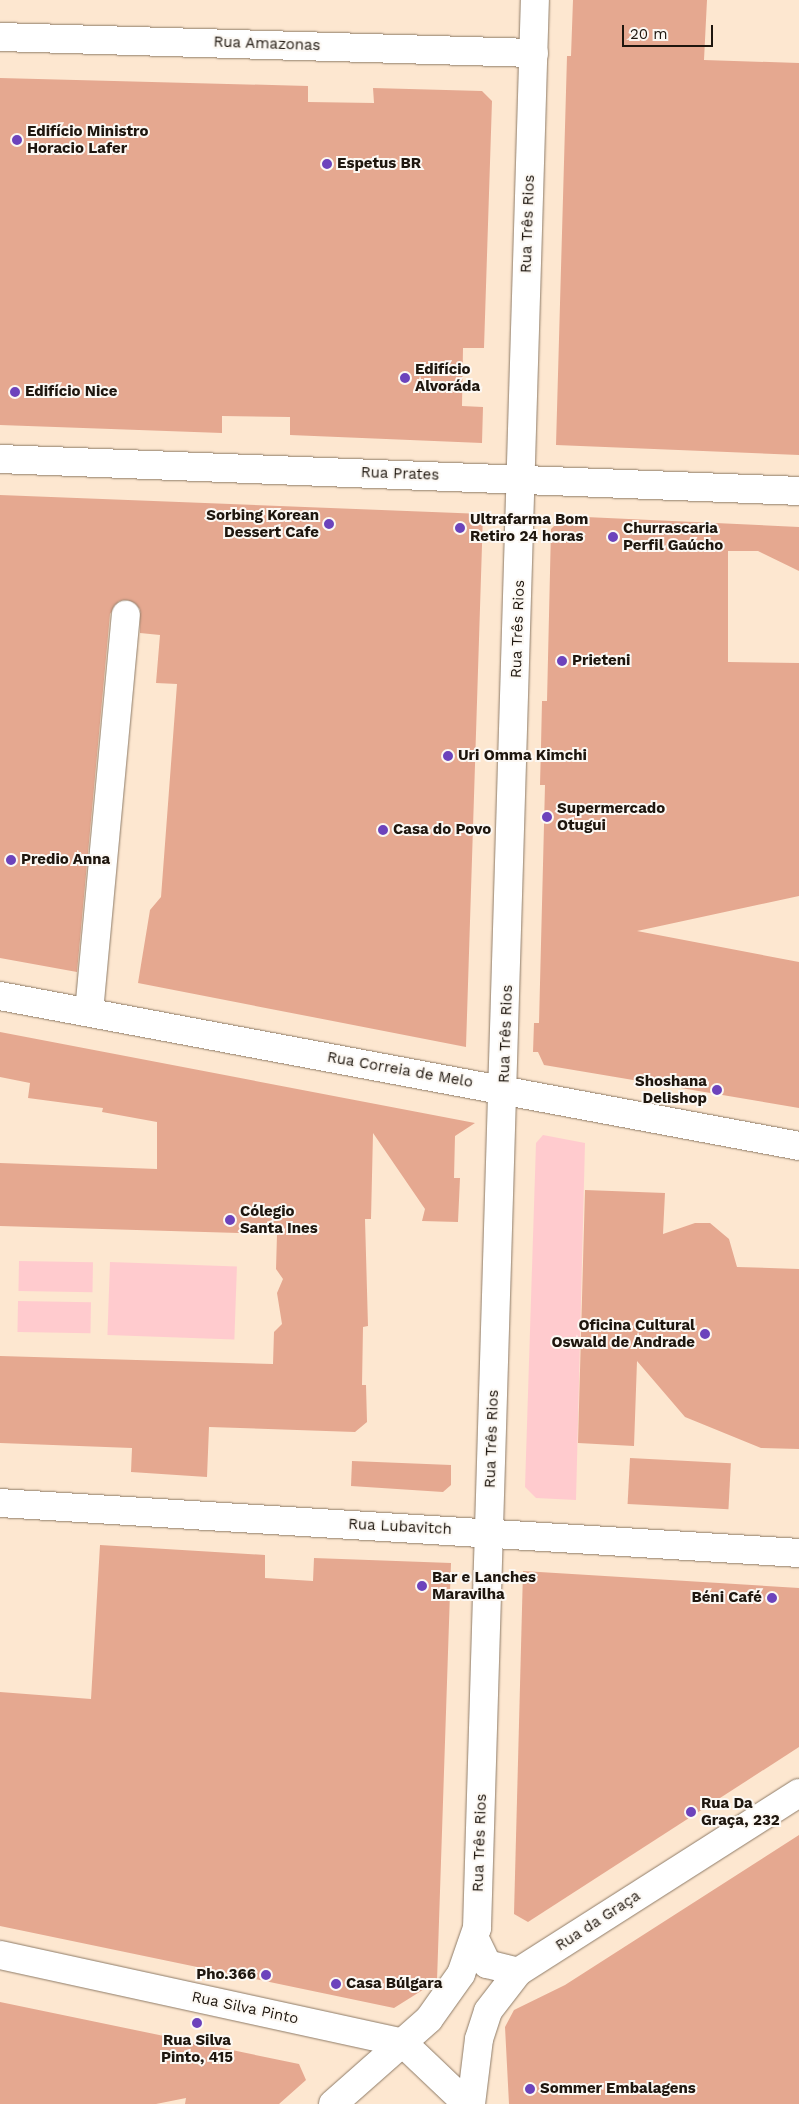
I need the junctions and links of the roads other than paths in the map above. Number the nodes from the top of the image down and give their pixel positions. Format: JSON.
{"nodes":[{"id":1,"x":535,"y":0,"type":"edge"},
{"id":2,"x":0,"y":37,"type":"edge"},
{"id":3,"x":534,"y":53,"type":"junction"},
{"id":4,"x":0,"y":459,"type":"edge"},
{"id":5,"x":522,"y":480,"type":"junction"},
{"id":6,"x":799,"y":491,"type":"edge"},
{"id":7,"x":126,"y":615,"type":"dead end"},
{"id":8,"x":0,"y":996,"type":"edge"},
{"id":9,"x":89,"y":1012,"type":"junction"},
{"id":10,"x":504,"y":1089,"type":"junction"},
{"id":11,"x":799,"y":1146,"type":"edge"},
{"id":12,"x":0,"y":1503,"type":"edge"},
{"id":13,"x":489,"y":1532,"type":"junction"},
{"id":14,"x":799,"y":1553,"type":"edge"},
{"id":15,"x":799,"y":1793,"type":"edge"},
{"id":16,"x":475,"y":1939,"type":"junction"},
{"id":17,"x":0,"y":1955,"type":"edge"},
{"id":18,"x":518,"y":1972,"type":"junction"},
{"id":19,"x":403,"y":2043,"type":"junction"},
{"id":20,"x":333,"y":2104,"type":"edge"},
{"id":21,"x":467,"y":2104,"type":"edge"},
{"id":22,"x":471,"y":2104,"type":"edge"}],
"edges":[{"from":1,"to":3,"type":"street","name":"Rua Três Rios"},
{"from":2,"to":3,"type":"street","name":"Rua Amazonas"},
{"from":3,"to":5,"type":"street","name":"Rua Três Rios"},
{"from":4,"to":5,"type":"street","name":"Rua Prates"},
{"from":5,"to":6,"type":"street","name":"Rua Prates"},
{"from":5,"to":10,"type":"street","name":"Rua Três Rios"},
{"from":7,"to":9,"type":"street"},
{"from":8,"to":9,"type":"street","name":"Rua Correia de Melo"},
{"from":9,"to":10,"type":"street","name":"Rua Correia de Melo"},
{"from":10,"to":11,"type":"street","name":"Rua Correia de Melo"},
{"from":10,"to":13,"type":"street","name":"Rua Três Rios"},
{"from":12,"to":13,"type":"street","name":"Rua Lubavitch"},
{"from":13,"to":14,"type":"street","name":"Rua Lubavitch"},
{"from":13,"to":16,"type":"street","name":"Rua Três Rios"},
{"from":15,"to":18,"type":"street","name":"Rua da Graça"},
{"from":16,"to":18,"type":"street"},
{"from":16,"to":19,"type":"street","name":"Rua Três Rios"},
{"from":17,"to":19,"type":"street","name":"Rua Silva Pinto"},
{"from":18,"to":22,"type":"street","name":"Rua da Graça"},
{"from":19,"to":20,"type":"street"},
{"from":19,"to":21,"type":"street"}]}
